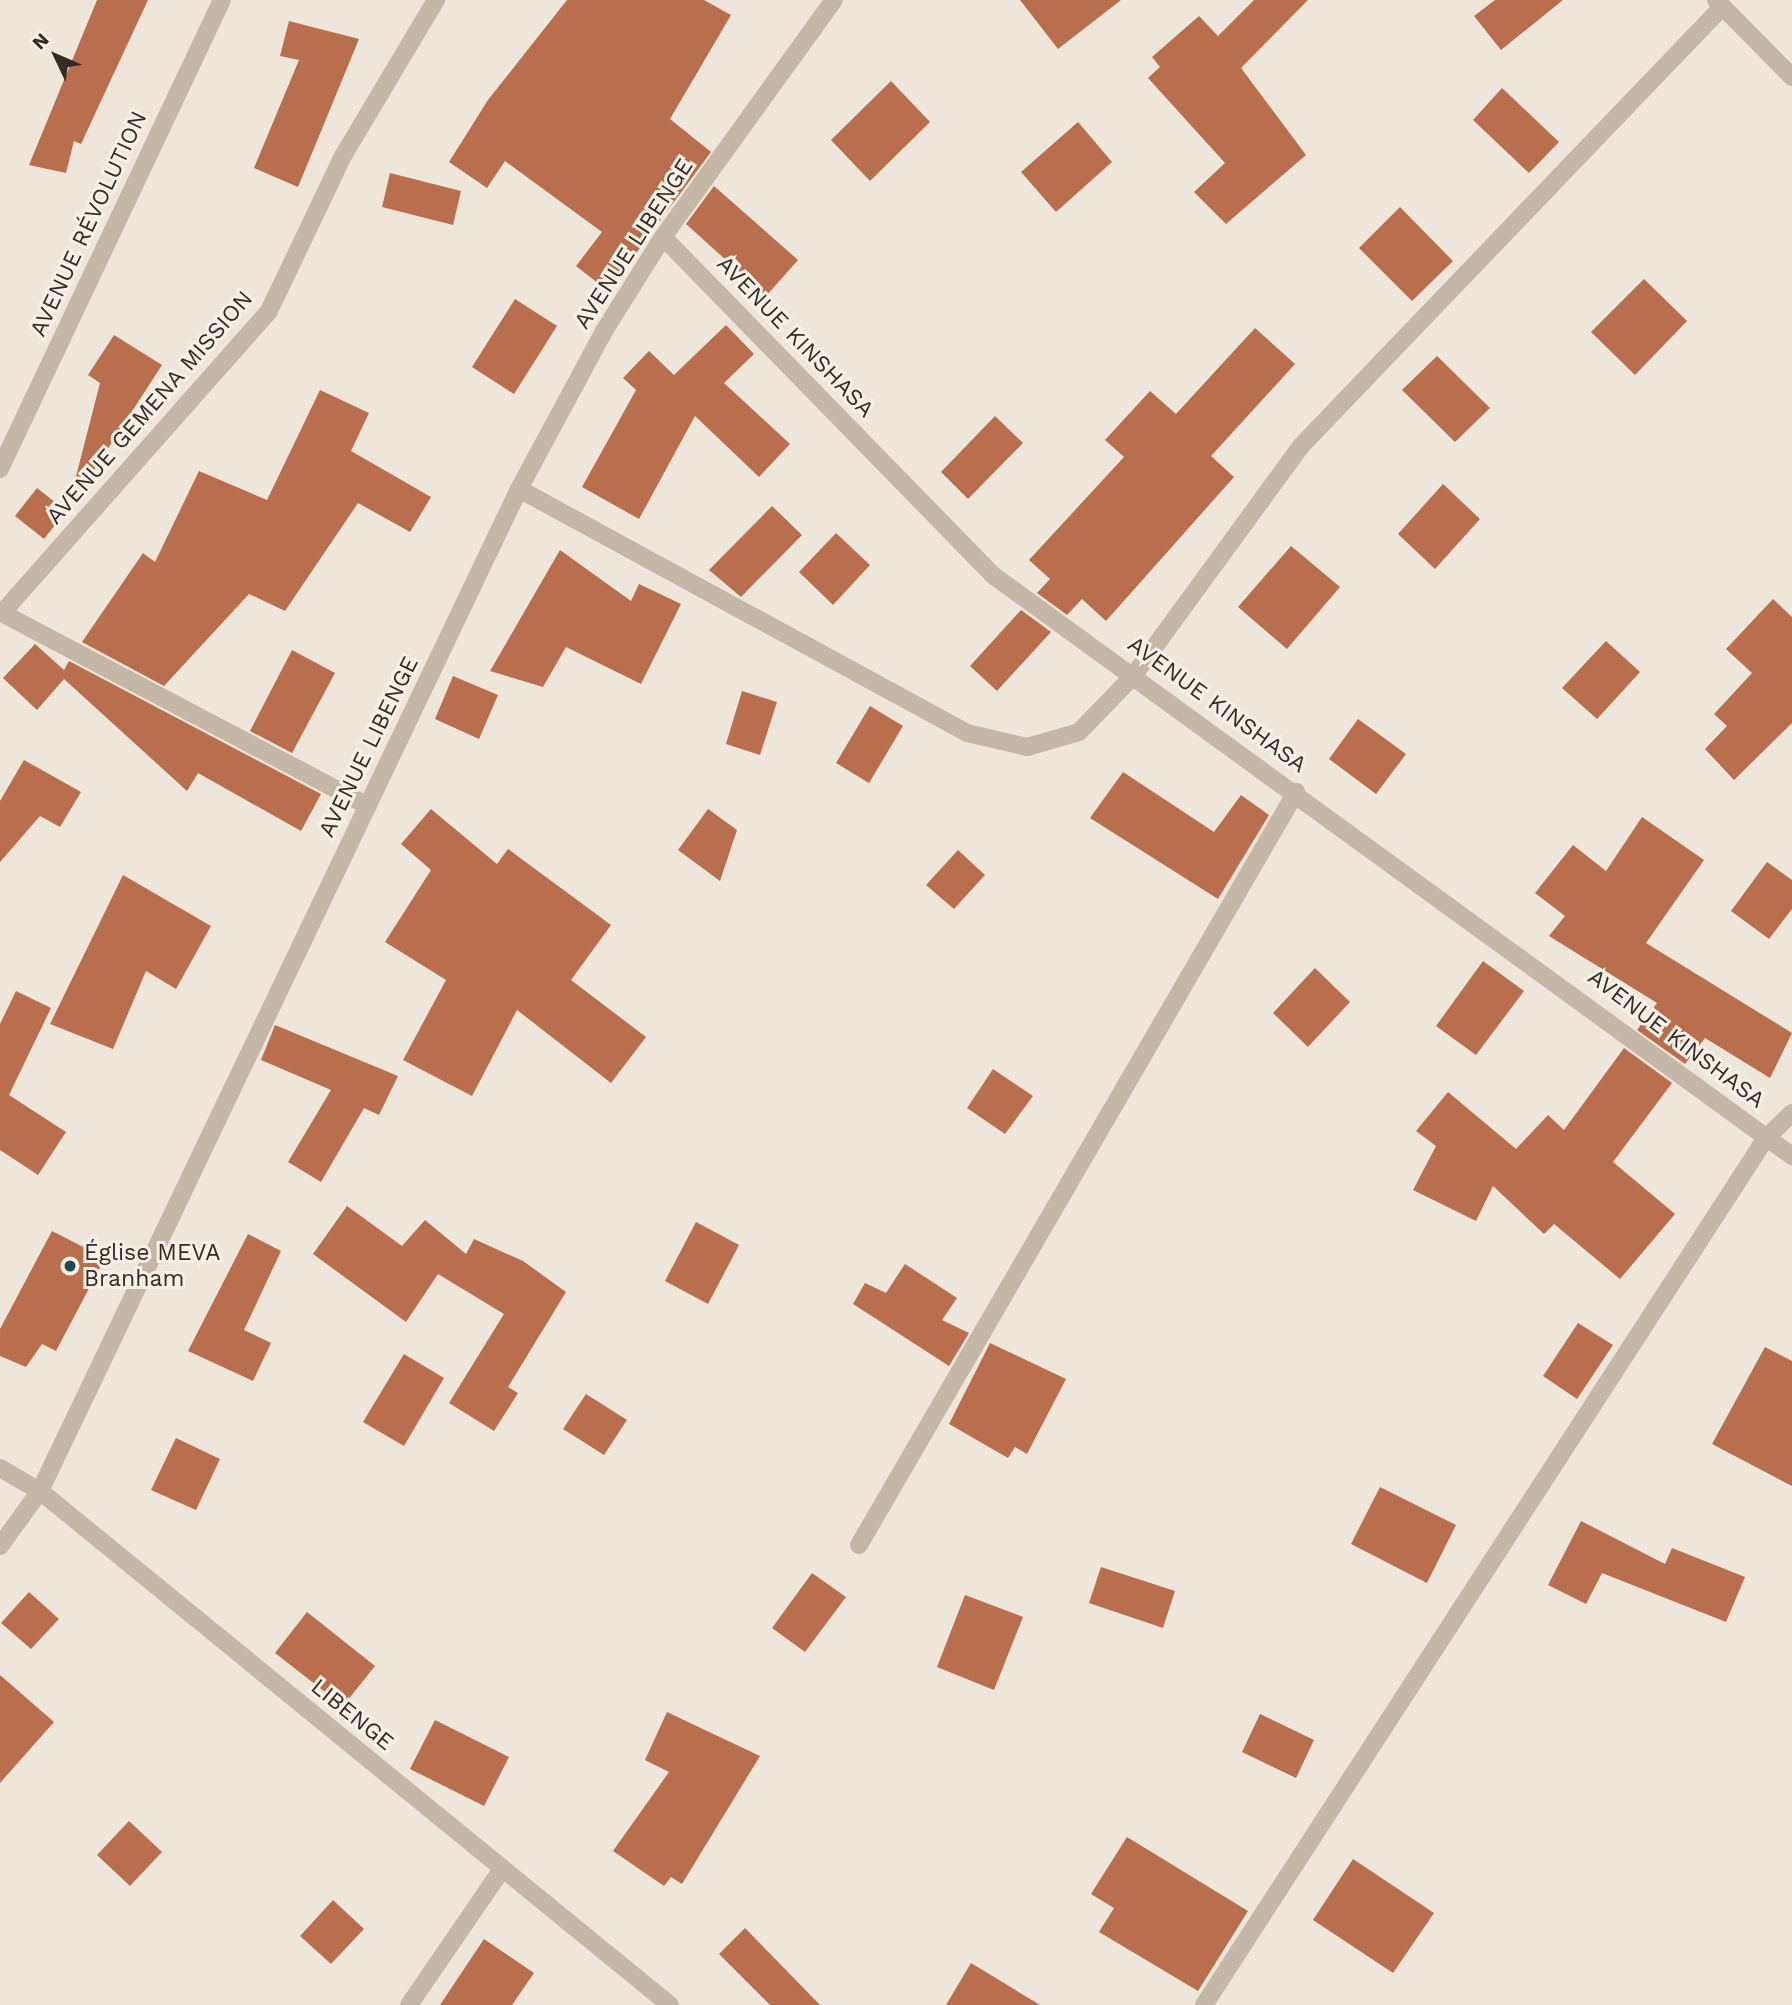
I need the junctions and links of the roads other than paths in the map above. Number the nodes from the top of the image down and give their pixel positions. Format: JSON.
{"nodes":[{"id":1,"x":222,"y":0,"type":"edge"},
{"id":2,"x":436,"y":0,"type":"edge"},
{"id":3,"x":834,"y":0,"type":"edge"},
{"id":4,"x":1719,"y":3,"type":"edge"},
{"id":5,"x":1792,"y":77,"type":"edge"},
{"id":6,"x":663,"y":237,"type":"junction"},
{"id":7,"x":0,"y":469,"type":"edge"},
{"id":8,"x":519,"y":489,"type":"junction"},
{"id":9,"x":1,"y":613,"type":"edge"},
{"id":10,"x":1134,"y":675,"type":"junction"},
{"id":11,"x":1296,"y":792,"type":"junction"},
{"id":12,"x":368,"y":806,"type":"junction"},
{"id":13,"x":1792,"y":1113,"type":"edge"},
{"id":14,"x":1766,"y":1138,"type":"junction"},
{"id":15,"x":1792,"y":1156,"type":"edge"},
{"id":16,"x":0,"y":1468,"type":"edge"},
{"id":17,"x":40,"y":1491,"type":"junction"},
{"id":18,"x":859,"y":1545,"type":"dead end"},
{"id":19,"x":0,"y":1546,"type":"edge"},
{"id":20,"x":502,"y":1869,"type":"junction"},
{"id":21,"x":408,"y":2005,"type":"edge"},
{"id":22,"x":670,"y":2005,"type":"edge"},
{"id":23,"x":1204,"y":2005,"type":"edge"}],
"edges":[{"from":1,"to":7,"type":"street","name":"AVENUE RÉVOLUTION"},
{"from":2,"to":9,"type":"street","name":"AVENUE GEMENA MISSION"},
{"from":3,"to":6,"type":"street","name":"AVENUE LIBENGE"},
{"from":4,"to":5,"type":"street"},
{"from":4,"to":10,"type":"street"},
{"from":6,"to":8,"type":"street","name":"AVENUE LIBENGE"},
{"from":6,"to":10,"type":"street","name":"AVENUE KINSHASA"},
{"from":8,"to":10,"type":"street"},
{"from":8,"to":12,"type":"street","name":"AVENUE LIBENGE"},
{"from":9,"to":12,"type":"street"},
{"from":10,"to":11,"type":"street","name":"AVENUE KINSHASA"},
{"from":11,"to":14,"type":"street","name":"AVENUE KINSHASA"},
{"from":11,"to":18,"type":"street"},
{"from":12,"to":17,"type":"street","name":"AVENUE LIBENGE"},
{"from":13,"to":14,"type":"street"},
{"from":14,"to":15,"type":"street","name":"AVENUE KINSHASA"},
{"from":14,"to":23,"type":"street"},
{"from":16,"to":17,"type":"street","name":"LIBENGE"},
{"from":17,"to":19,"type":"street","name":"AVENUE LIBENGE"},
{"from":17,"to":20,"type":"street","name":"LIBENGE"},
{"from":20,"to":21,"type":"street"},
{"from":20,"to":22,"type":"street","name":"LIBENGE"}]}
